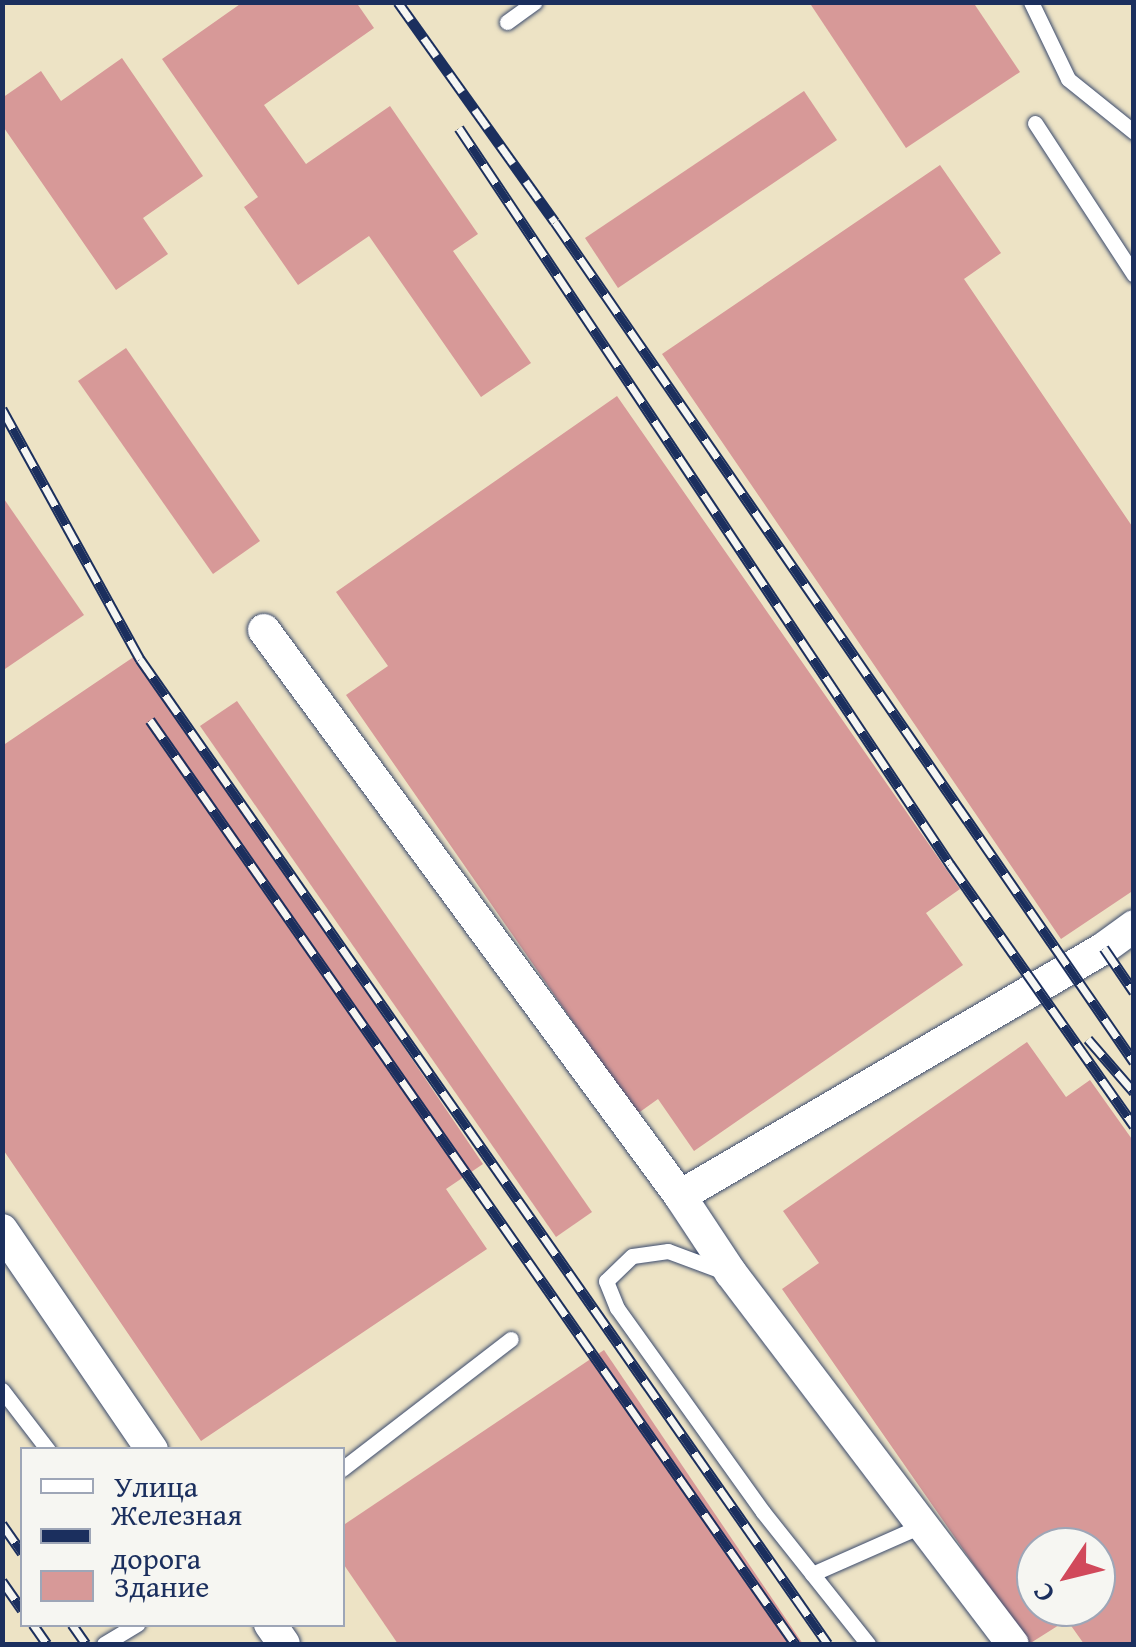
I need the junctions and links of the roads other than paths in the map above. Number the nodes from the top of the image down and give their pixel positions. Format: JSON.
{"nodes":[{"id":1,"x":535,"y":2,"type":"edge"},
{"id":2,"x":1031,"y":2,"type":"edge"},
{"id":3,"x":507,"y":22,"type":"dead end"},
{"id":4,"x":1035,"y":123,"type":"dead end"},
{"id":5,"x":1134,"y":132,"type":"edge"},
{"id":6,"x":1134,"y":275,"type":"edge"},
{"id":7,"x":264,"y":630,"type":"dead end"},
{"id":8,"x":1134,"y":926,"type":"edge"},
{"id":9,"x":680,"y":1196,"type":"junction"},
{"id":10,"x":2,"y":1230,"type":"edge"},
{"id":11,"x":730,"y":1273,"type":"junction"},
{"id":12,"x":511,"y":1340,"type":"dead end"},
{"id":13,"x":2,"y":1390,"type":"edge"},
{"id":14,"x":46,"y":1447,"type":"edge"},
{"id":15,"x":150,"y":1447,"type":"edge"},
{"id":16,"x":345,"y":1467,"type":"edge"},
{"id":17,"x":922,"y":1525,"type":"junction"},
{"id":18,"x":812,"y":1574,"type":"junction"},
{"id":19,"x":132,"y":1627,"type":"edge"},
{"id":20,"x":104,"y":1644,"type":"edge"},
{"id":21,"x":868,"y":1644,"type":"edge"},
{"id":22,"x":1014,"y":1644,"type":"edge"}],
"edges":[{"from":1,"to":3,"type":"lane"},
{"from":2,"to":5,"type":"lane"},
{"from":4,"to":6,"type":"lane"},
{"from":7,"to":9,"type":"street"},
{"from":8,"to":9,"type":"street"},
{"from":9,"to":11,"type":"street"},
{"from":10,"to":15,"type":"street"},
{"from":11,"to":17,"type":"street"},
{"from":11,"to":18,"type":"lane"},
{"from":12,"to":16,"type":"lane"},
{"from":13,"to":14,"type":"lane"},
{"from":17,"to":18,"type":"lane"},
{"from":17,"to":22,"type":"street"},
{"from":18,"to":21,"type":"lane"},
{"from":19,"to":20,"type":"lane"}]}
